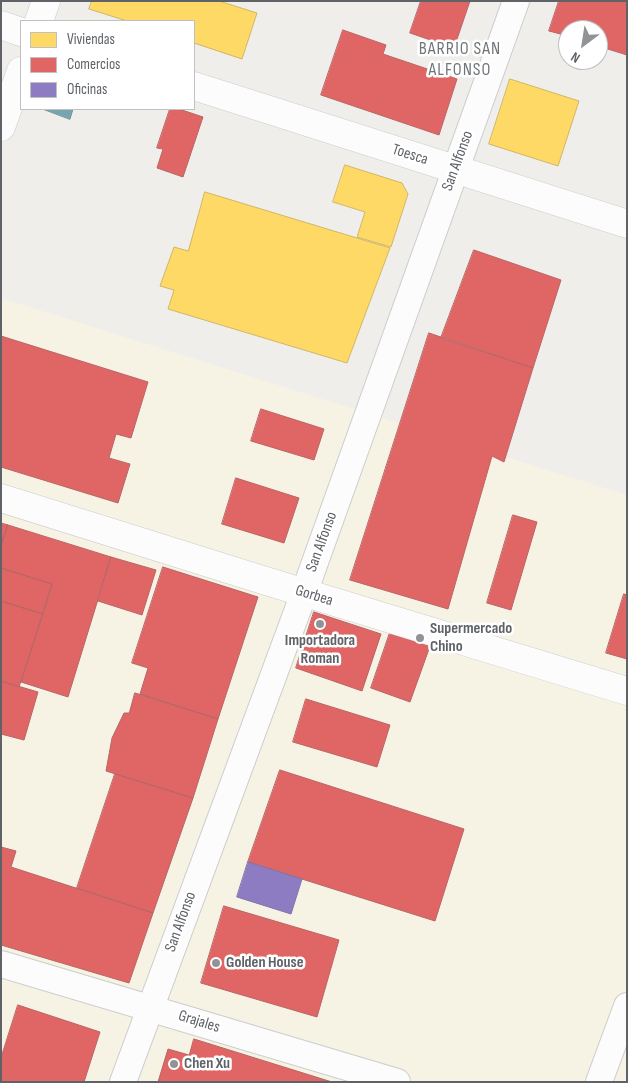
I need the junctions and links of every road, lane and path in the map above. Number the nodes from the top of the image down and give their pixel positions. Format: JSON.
{"nodes":[{"id":1,"x":46,"y":1,"type":"edge"},
{"id":2,"x":516,"y":1,"type":"edge"},
{"id":3,"x":38,"y":20,"type":"edge"},
{"id":4,"x":1,"y":25,"type":"edge"},
{"id":5,"x":20,"y":32,"type":"edge"},
{"id":6,"x":20,"y":74,"type":"edge"},
{"id":7,"x":195,"y":86,"type":"edge"},
{"id":8,"x":1,"y":127,"type":"edge"},
{"id":9,"x":455,"y":169,"type":"junction"},
{"id":10,"x":627,"y":224,"type":"edge"},
{"id":11,"x":1,"y":498,"type":"edge"},
{"id":12,"x":304,"y":593,"type":"junction"},
{"id":13,"x":627,"y":691,"type":"edge"},
{"id":14,"x":1,"y":964,"type":"edge"},
{"id":15,"x":627,"y":1006,"type":"edge"},
{"id":16,"x":150,"y":1007,"type":"junction"},
{"id":17,"x":123,"y":1082,"type":"edge"},
{"id":18,"x":397,"y":1082,"type":"edge"},
{"id":19,"x":599,"y":1082,"type":"edge"}],
"edges":[{"from":1,"to":3,"type":"street"},
{"from":2,"to":9,"type":"street","name":"San Alfonso"},
{"from":4,"to":5,"type":"street"},
{"from":6,"to":8,"type":"street"},
{"from":7,"to":9,"type":"street","name":"Toesca"},
{"from":9,"to":10,"type":"street","name":"Toesca"},
{"from":9,"to":12,"type":"street","name":"San Alfonso"},
{"from":11,"to":12,"type":"street","name":"Gorbea"},
{"from":12,"to":13,"type":"street","name":"Gorbea"},
{"from":12,"to":16,"type":"street","name":"San Alfonso"},
{"from":14,"to":16,"type":"street","name":"Grajales"},
{"from":15,"to":19,"type":"street"},
{"from":16,"to":17,"type":"street","name":"San Alfonso"},
{"from":16,"to":18,"type":"street","name":"Grajales"}]}
